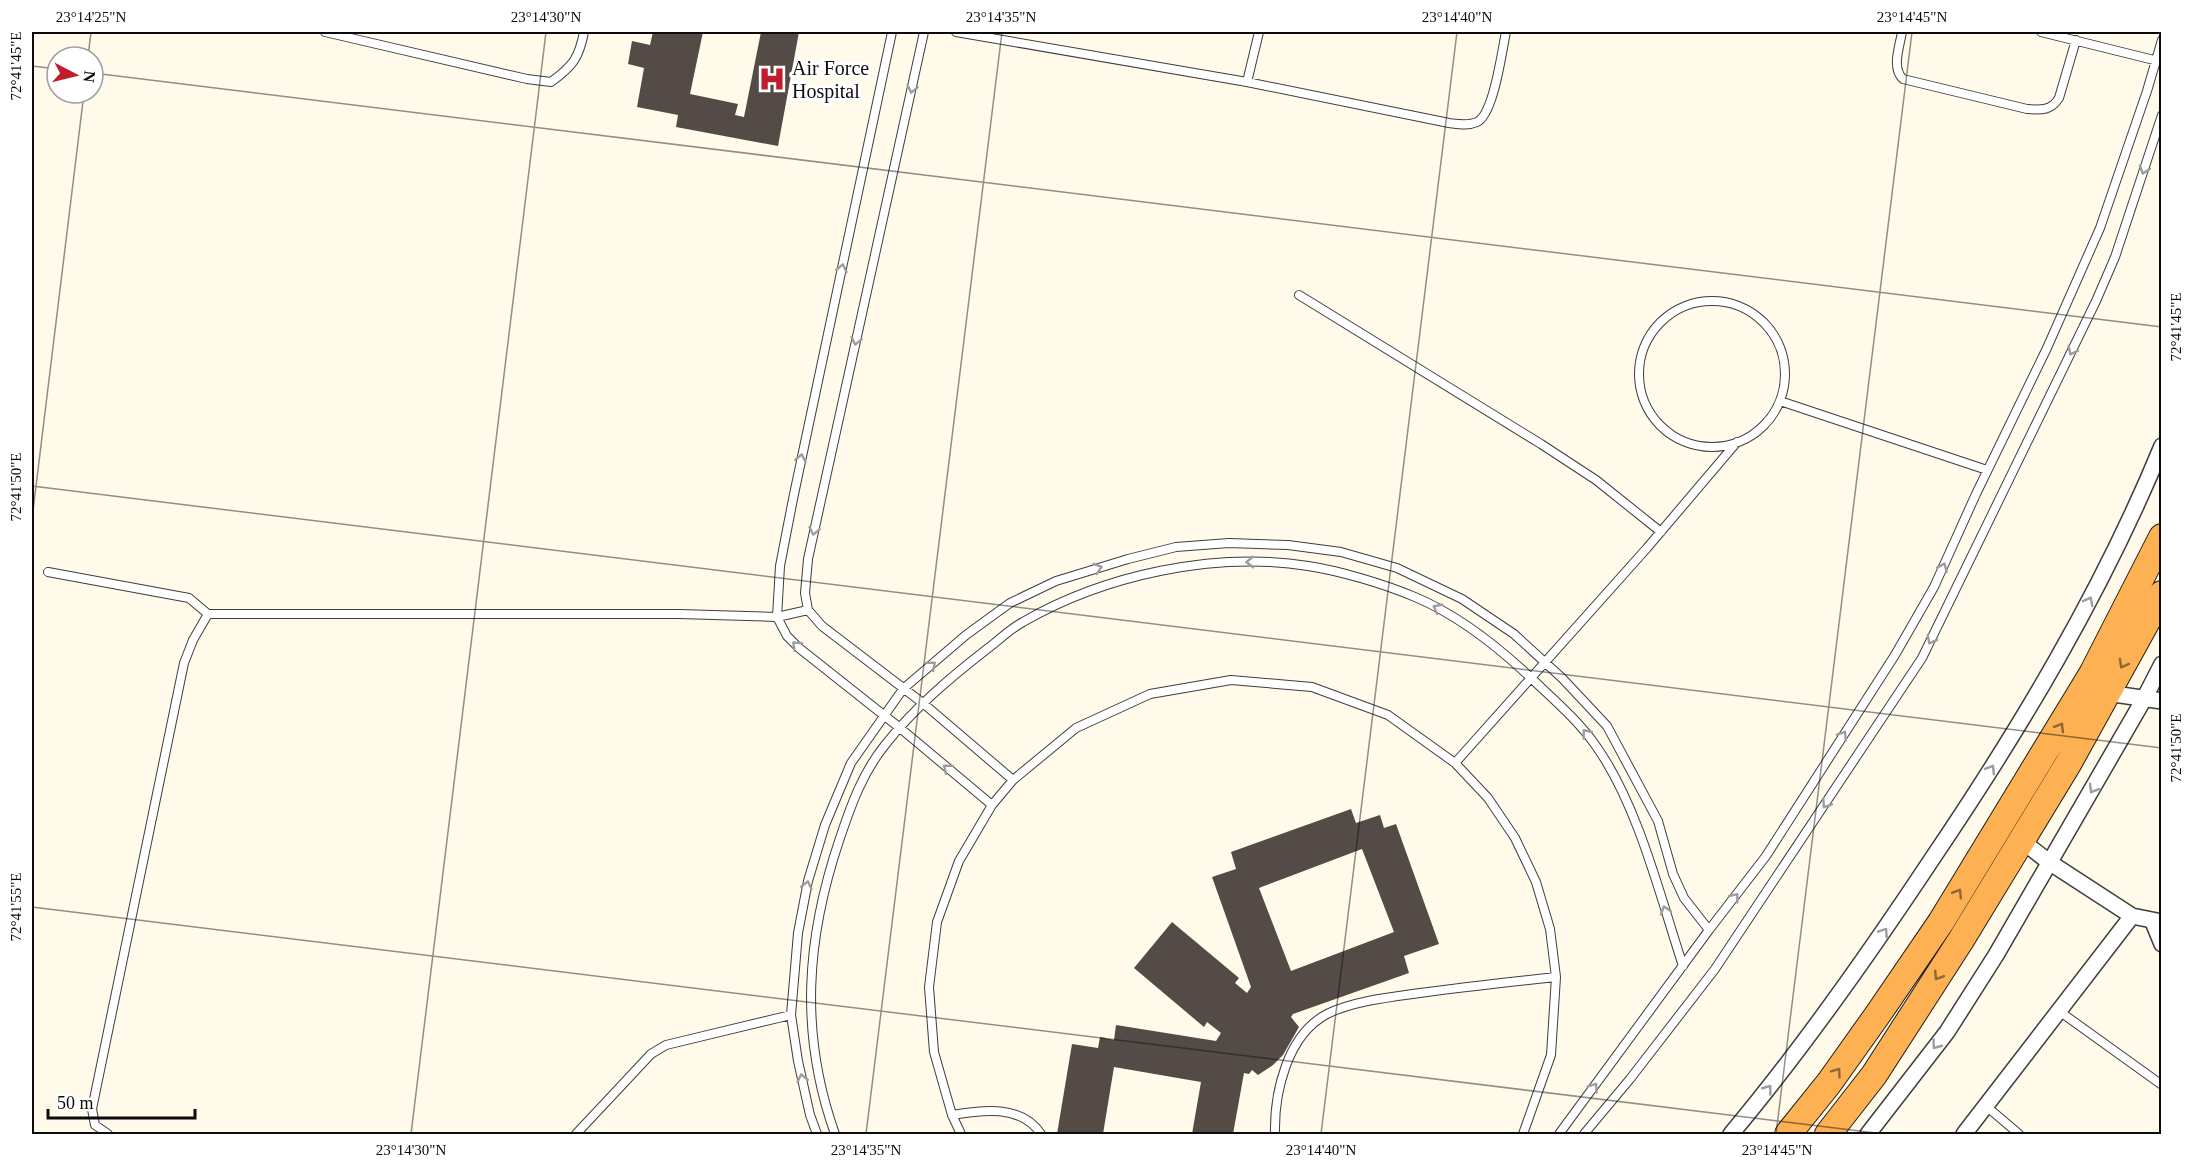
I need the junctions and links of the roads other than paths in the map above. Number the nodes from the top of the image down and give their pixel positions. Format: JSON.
{"nodes":[{"id":1,"x":325,"y":32,"type":"edge"},
{"id":2,"x":584,"y":32,"type":"edge"},
{"id":3,"x":892,"y":32,"type":"edge"},
{"id":4,"x":924,"y":32,"type":"edge"},
{"id":5,"x":956,"y":32,"type":"edge"},
{"id":6,"x":1259,"y":32,"type":"edge"},
{"id":7,"x":1506,"y":32,"type":"edge"},
{"id":8,"x":1902,"y":32,"type":"edge"},
{"id":9,"x":2041,"y":32,"type":"edge"},
{"id":10,"x":2076,"y":40,"type":"junction"},
{"id":11,"x":2162,"y":40,"type":"edge"},
{"id":12,"x":2159,"y":61,"type":"edge"},
{"id":13,"x":1247,"y":82,"type":"junction"},
{"id":14,"x":2162,"y":115,"type":"edge"},
{"id":15,"x":1299,"y":295,"type":"dead end"},
{"id":16,"x":1780,"y":401,"type":"junction"},
{"id":17,"x":1737,"y":442,"type":"junction"},
{"id":18,"x":2162,"y":446,"type":"edge"},
{"id":19,"x":1987,"y":470,"type":"junction"},
{"id":20,"x":1661,"y":532,"type":"junction"},
{"id":21,"x":2162,"y":537,"type":"edge"},
{"id":22,"x":48,"y":572,"type":"dead end"},
{"id":23,"x":2162,"y":594,"type":"edge"},
{"id":24,"x":808,"y":610,"type":"junction"},
{"id":25,"x":208,"y":614,"type":"junction"},
{"id":26,"x":777,"y":617,"type":"junction"},
{"id":27,"x":1545,"y":662,"type":"junction"},
{"id":28,"x":2162,"y":664,"type":"edge"},
{"id":29,"x":1530,"y":677,"type":"junction"},
{"id":30,"x":903,"y":689,"type":"junction"},
{"id":31,"x":2107,"y":693,"type":"junction"},
{"id":32,"x":2144,"y":699,"type":"junction"},
{"id":33,"x":2162,"y":701,"type":"edge"},
{"id":34,"x":924,"y":704,"type":"junction"},
{"id":35,"x":884,"y":717,"type":"junction"},
{"id":36,"x":900,"y":728,"type":"junction"},
{"id":37,"x":1455,"y":763,"type":"junction"},
{"id":38,"x":1013,"y":780,"type":"junction"},
{"id":39,"x":992,"y":805,"type":"junction"},
{"id":40,"x":2022,"y":841,"type":"junction"},
{"id":41,"x":2049,"y":862,"type":"junction"},
{"id":42,"x":2132,"y":916,"type":"junction"},
{"id":43,"x":2157,"y":922,"type":"edge"},
{"id":44,"x":1709,"y":930,"type":"junction"},
{"id":45,"x":2162,"y":944,"type":"edge"},
{"id":46,"x":1683,"y":966,"type":"junction"},
{"id":47,"x":1556,"y":977,"type":"junction"},
{"id":48,"x":2059,"y":1011,"type":"junction"},
{"id":49,"x":791,"y":1015,"type":"junction"},
{"id":50,"x":2162,"y":1085,"type":"edge"},
{"id":51,"x":1986,"y":1106,"type":"junction"},
{"id":52,"x":952,"y":1115,"type":"junction"},
{"id":53,"x":108,"y":1134,"type":"edge"},
{"id":54,"x":576,"y":1134,"type":"edge"},
{"id":55,"x":817,"y":1134,"type":"edge"},
{"id":56,"x":835,"y":1134,"type":"edge"},
{"id":57,"x":961,"y":1134,"type":"edge"},
{"id":58,"x":1041,"y":1134,"type":"edge"},
{"id":59,"x":1275,"y":1134,"type":"edge"},
{"id":60,"x":1523,"y":1134,"type":"edge"},
{"id":61,"x":1559,"y":1134,"type":"edge"},
{"id":62,"x":1584,"y":1134,"type":"edge"},
{"id":63,"x":1731,"y":1134,"type":"edge"},
{"id":64,"x":1788,"y":1134,"type":"edge"},
{"id":65,"x":1828,"y":1134,"type":"edge"},
{"id":66,"x":1868,"y":1134,"type":"edge"},
{"id":67,"x":1964,"y":1134,"type":"edge"},
{"id":68,"x":2019,"y":1134,"type":"edge"}],
"edges":[{"from":1,"to":2,"type":"lane"},
{"from":26,"to":3,"type":"lane","one_way":true},
{"from":4,"to":24,"type":"lane","one_way":true},
{"from":5,"to":13,"type":"lane"},
{"from":6,"to":13,"type":"lane"},
{"from":7,"to":13,"type":"lane"},
{"from":8,"to":10,"type":"lane"},
{"from":9,"to":10,"type":"lane"},
{"from":10,"to":12,"type":"lane"},
{"from":11,"to":12,"type":"lane"},
{"from":12,"to":19,"type":"lane"},
{"from":14,"to":62,"type":"lane","one_way":true},
{"from":15,"to":20,"type":"lane"},
{"from":16,"to":17,"type":"lane"},
{"from":16,"to":17,"type":"lane"},
{"from":16,"to":19,"type":"lane"},
{"from":17,"to":20,"type":"lane"},
{"from":63,"to":18,"type":"street","one_way":true},
{"from":44,"to":19,"type":"lane","one_way":true},
{"from":20,"to":27,"type":"lane"},
{"from":64,"to":21,"type":"highway","one_way":true},
{"from":22,"to":25,"type":"lane"},
{"from":23,"to":31,"type":"highway","one_way":true},
{"from":24,"to":26,"type":"lane"},
{"from":24,"to":30,"type":"lane"},
{"from":25,"to":26,"type":"lane"},
{"from":25,"to":53,"type":"lane"},
{"from":35,"to":26,"type":"lane","one_way":true},
{"from":27,"to":29,"type":"lane"},
{"from":30,"to":27,"type":"lane","one_way":true},
{"from":27,"to":44,"type":"lane"},
{"from":28,"to":32,"type":"street"},
{"from":29,"to":34,"type":"lane","one_way":true},
{"from":29,"to":37,"type":"lane"},
{"from":46,"to":29,"type":"lane","one_way":true},
{"from":30,"to":34,"type":"lane"},
{"from":30,"to":35,"type":"lane"},
{"from":31,"to":32,"type":"street"},
{"from":31,"to":40,"type":"highway"},
{"from":32,"to":33,"type":"street"},
{"from":32,"to":41,"type":"street","one_way":true},
{"from":34,"to":36,"type":"lane"},
{"from":34,"to":38,"type":"lane"},
{"from":35,"to":36,"type":"lane"},
{"from":49,"to":35,"type":"lane","one_way":true},
{"from":39,"to":36,"type":"lane","one_way":true},
{"from":36,"to":56,"type":"lane"},
{"from":37,"to":38,"type":"lane"},
{"from":37,"to":47,"type":"lane"},
{"from":38,"to":39,"type":"lane"},
{"from":39,"to":52,"type":"lane"},
{"from":40,"to":41,"type":"street"},
{"from":40,"to":65,"type":"highway","one_way":true},
{"from":41,"to":42,"type":"street"},
{"from":41,"to":66,"type":"street","one_way":true},
{"from":42,"to":43,"type":"street"},
{"from":42,"to":48,"type":"street"},
{"from":43,"to":45,"type":"street"},
{"from":44,"to":46,"type":"lane"},
{"from":61,"to":46,"type":"lane","one_way":true},
{"from":47,"to":59,"type":"lane"},
{"from":47,"to":60,"type":"lane"},
{"from":48,"to":50,"type":"lane"},
{"from":48,"to":51,"type":"street"},
{"from":49,"to":54,"type":"lane"},
{"from":55,"to":49,"type":"lane","one_way":true},
{"from":51,"to":67,"type":"street"},
{"from":51,"to":68,"type":"lane"},
{"from":52,"to":57,"type":"lane"},
{"from":52,"to":58,"type":"lane"}]}
